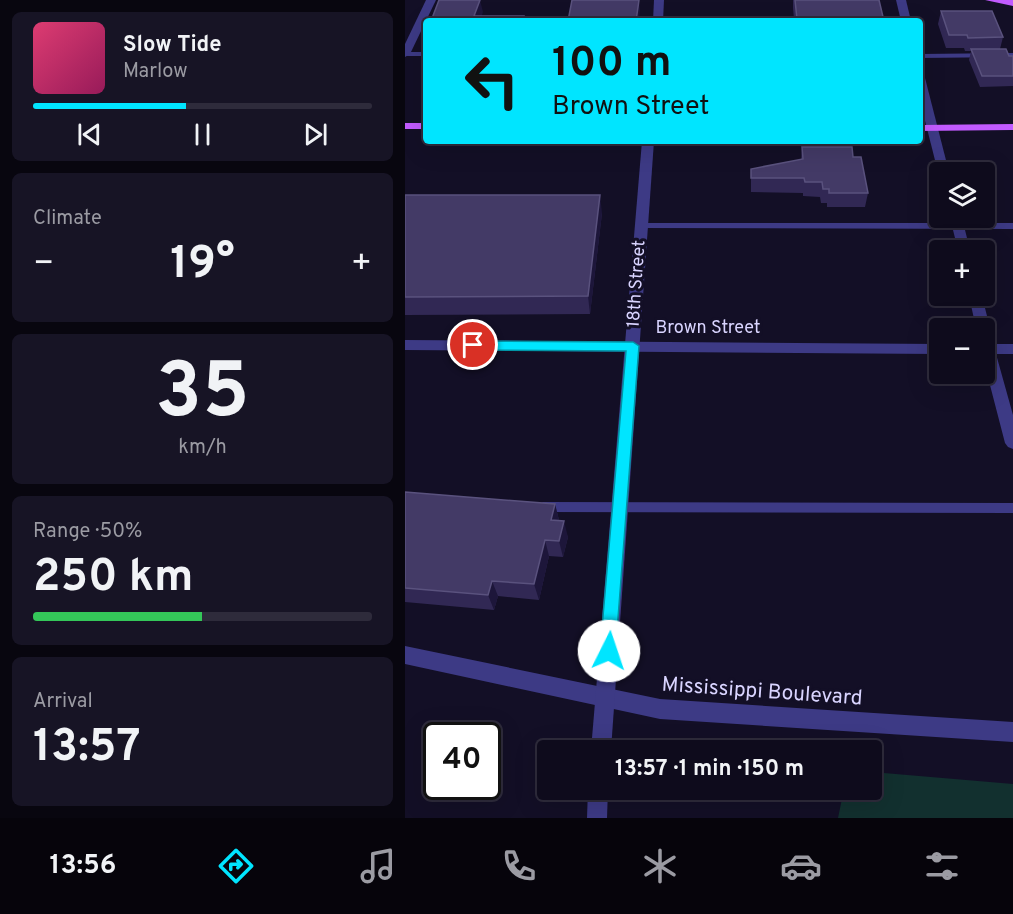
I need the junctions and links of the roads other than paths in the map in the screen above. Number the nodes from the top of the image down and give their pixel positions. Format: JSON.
{"nodes":[{"id":1,"x":431,"y":0,"type":"edge"},
{"id":2,"x":659,"y":0,"type":"edge"},
{"id":3,"x":901,"y":0,"type":"edge"},
{"id":4,"x":990,"y":0,"type":"edge"},
{"id":5,"x":1013,"y":3,"type":"edge"},
{"id":6,"x":658,"y":18,"type":"edge"},
{"id":7,"x":905,"y":18,"type":"edge"},
{"id":8,"x":405,"y":54,"type":"edge"},
{"id":9,"x":423,"y":54,"type":"edge"},
{"id":10,"x":1013,"y":55,"type":"edge"},
{"id":11,"x":923,"y":56,"type":"edge"},
{"id":12,"x":923,"y":89,"type":"edge"},
{"id":13,"x":405,"y":126,"type":"edge"},
{"id":14,"x":423,"y":126,"type":"edge"},
{"id":15,"x":1013,"y":127,"type":"edge"},
{"id":16,"x":923,"y":128,"type":"edge"},
{"id":17,"x":933,"y":128,"type":"junction"},
{"id":18,"x":648,"y":144,"type":"edge"},
{"id":19,"x":942,"y":162,"type":"edge"},
{"id":20,"x":929,"y":222,"type":"edge"},
{"id":21,"x":995,"y":225,"type":"edge"},
{"id":22,"x":642,"y":226,"type":"junction"},
{"id":23,"x":1013,"y":226,"type":"edge"},
{"id":24,"x":405,"y":345,"type":"edge"},
{"id":25,"x":633,"y":346,"type":"junction"},
{"id":26,"x":995,"y":346,"type":"edge"},
{"id":27,"x":929,"y":349,"type":"edge"},
{"id":28,"x":1013,"y":349,"type":"edge"},
{"id":29,"x":995,"y":379,"type":"edge"},
{"id":30,"x":1013,"y":443,"type":"edge"},
{"id":31,"x":532,"y":507,"type":"edge"},
{"id":32,"x":620,"y":508,"type":"junction"},
{"id":33,"x":1013,"y":508,"type":"edge"},
{"id":34,"x":405,"y":654,"type":"edge"},
{"id":35,"x":605,"y":699,"type":"junction"},
{"id":36,"x":1013,"y":732,"type":"edge"},
{"id":37,"x":602,"y":740,"type":"edge"},
{"id":38,"x":598,"y":800,"type":"edge"},
{"id":39,"x":597,"y":818,"type":"edge"}],
"edges":[{"from":1,"to":8,"type":"street"},
{"from":2,"to":6,"type":"street"},
{"from":3,"to":7,"type":"street"},
{"from":4,"to":5,"type":"main road"},
{"from":8,"to":9,"type":"lane"},
{"from":10,"to":11,"type":"lane"},
{"from":12,"to":17,"type":"street"},
{"from":13,"to":14,"type":"main road"},
{"from":15,"to":17,"type":"main road"},
{"from":16,"to":17,"type":"main road"},
{"from":17,"to":19,"type":"street"},
{"from":18,"to":22,"type":"street","name":"18th Street"},
{"from":20,"to":22,"type":"lane"},
{"from":21,"to":23,"type":"lane"},
{"from":22,"to":25,"type":"street","name":"18th Street"},
{"from":24,"to":25,"type":"street","name":"Brown Street"},
{"from":25,"to":27,"type":"street","name":"Brown Street"},
{"from":25,"to":32,"type":"street","name":"18th Street"},
{"from":26,"to":28,"type":"street"},
{"from":29,"to":30,"type":"street"},
{"from":31,"to":32,"type":"lane"},
{"from":32,"to":33,"type":"lane"},
{"from":32,"to":35,"type":"street","name":"18th Street"},
{"from":34,"to":35,"type":"street","name":"Mississippi Boulevard"},
{"from":35,"to":36,"type":"street","name":"Mississippi Boulevard"},
{"from":35,"to":37,"type":"street","name":"18th Street"},
{"from":38,"to":39,"type":"street"}]}
